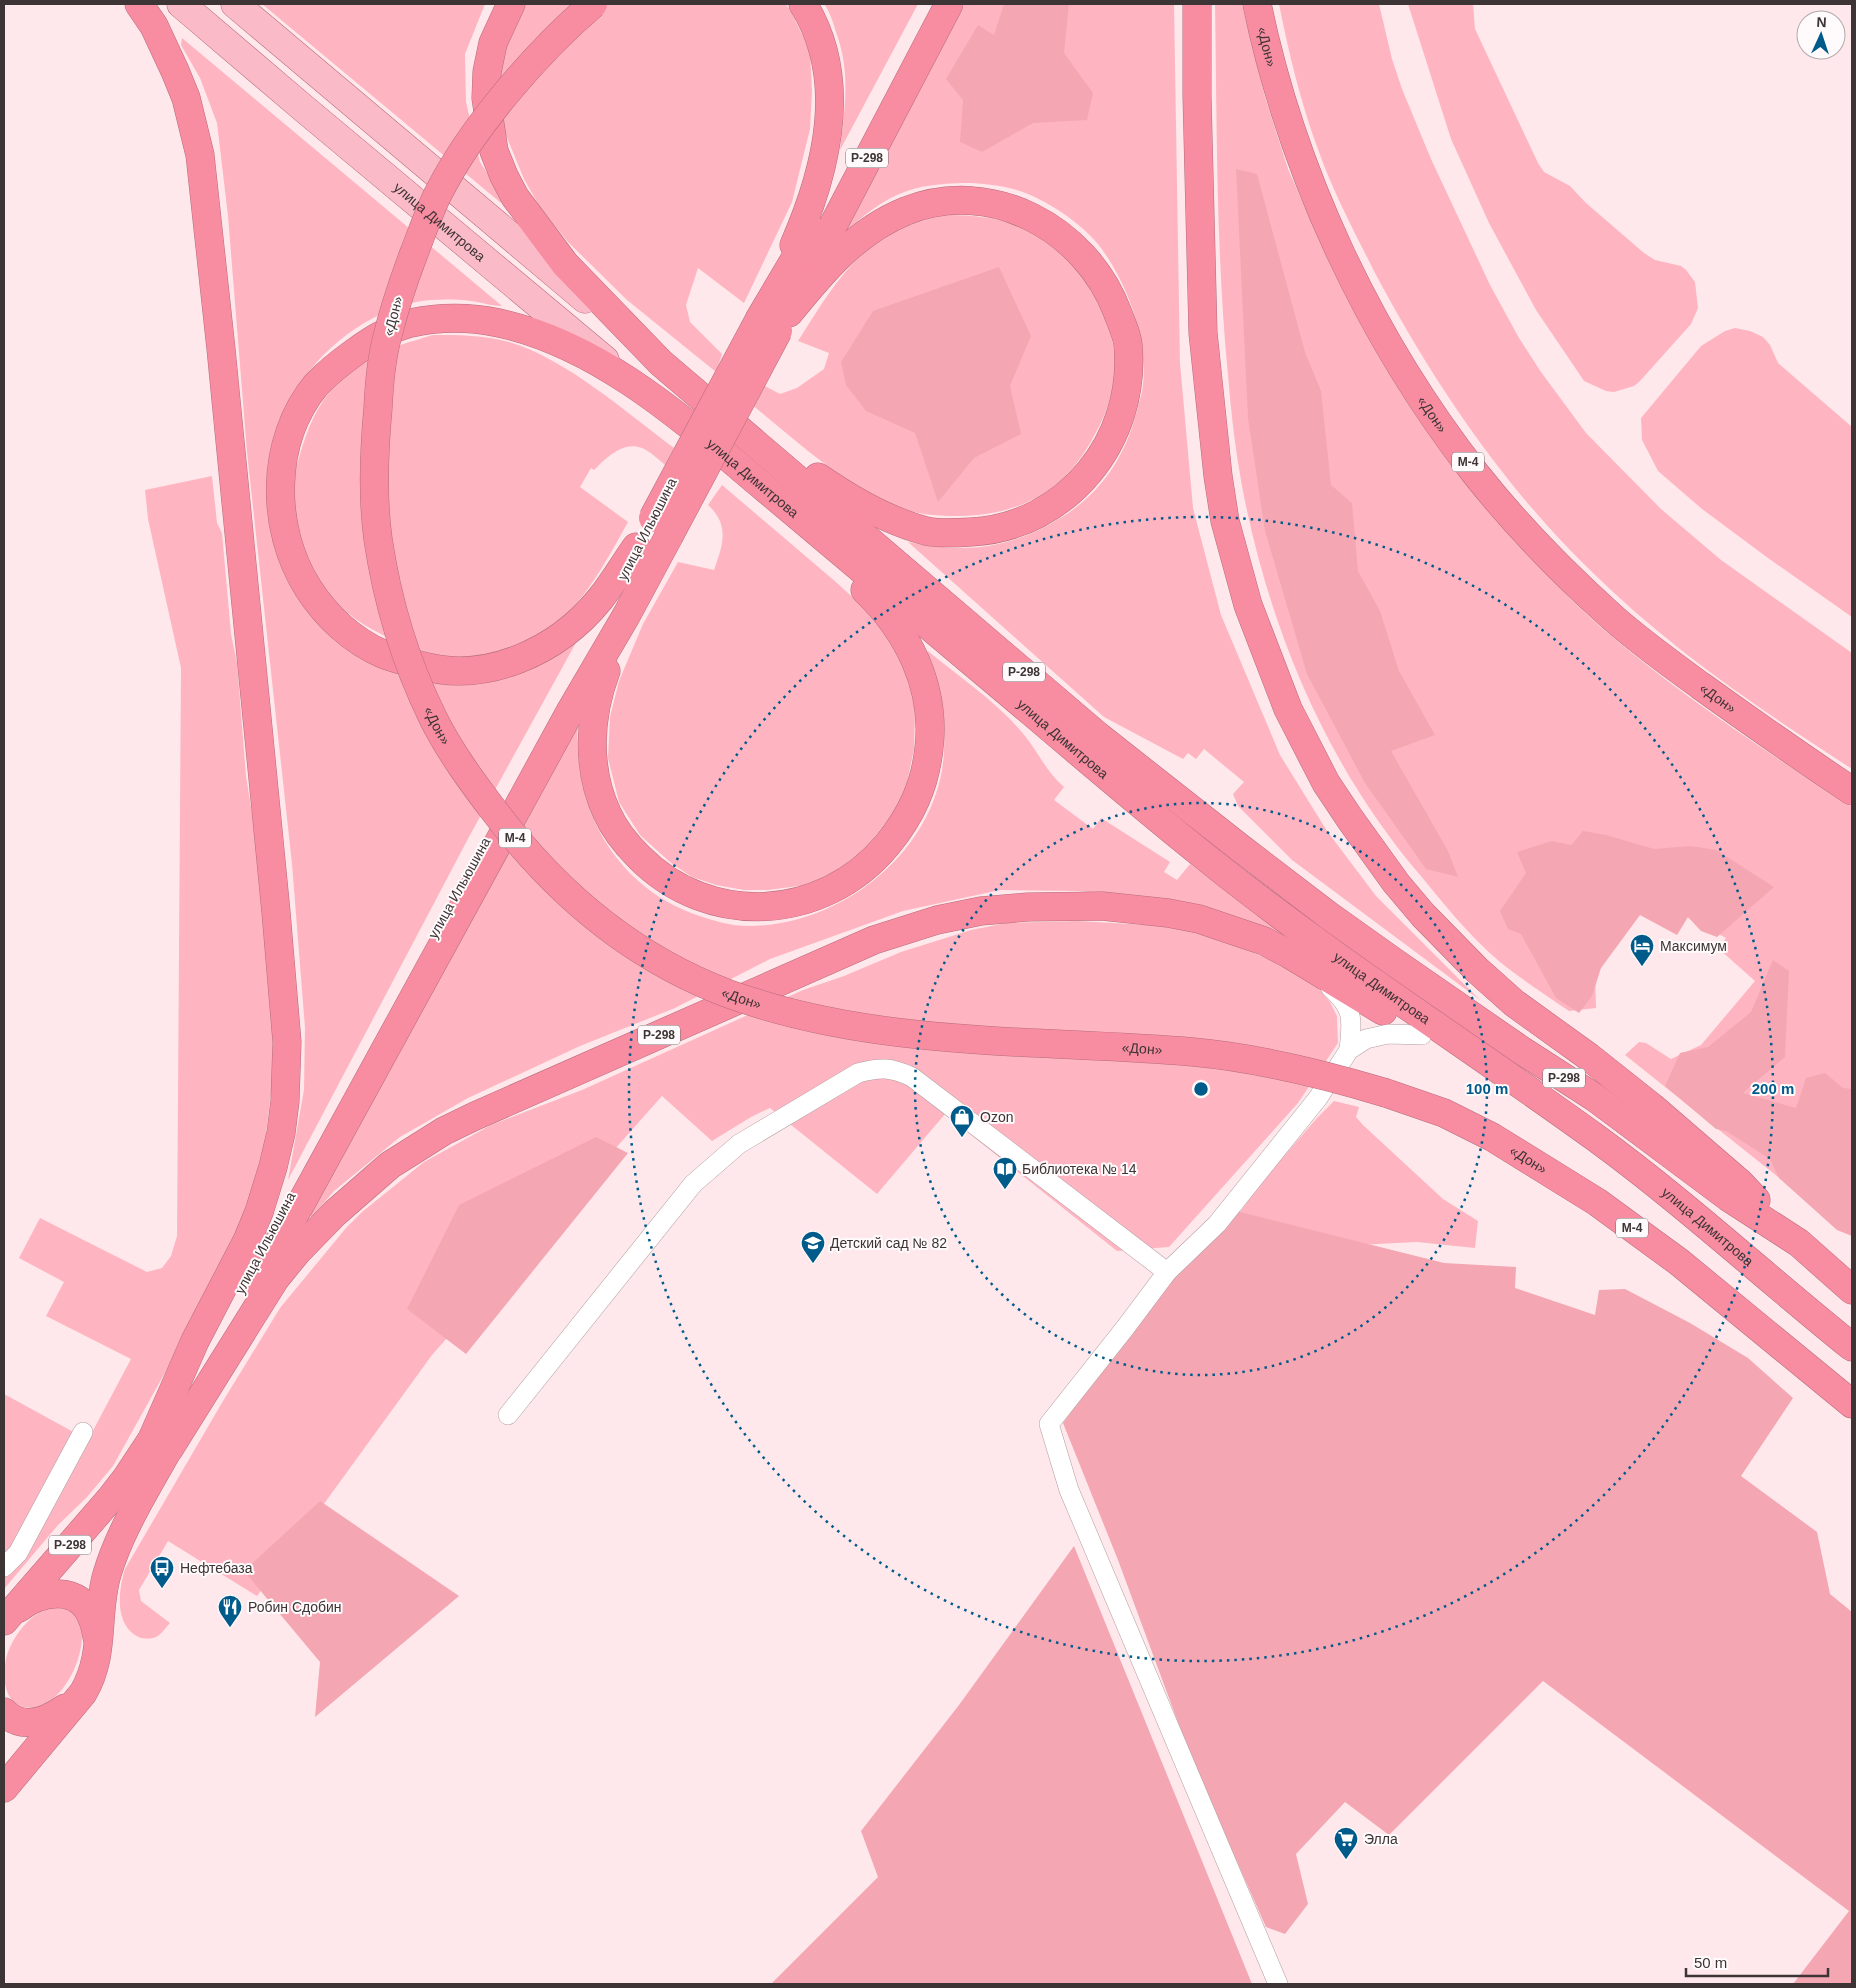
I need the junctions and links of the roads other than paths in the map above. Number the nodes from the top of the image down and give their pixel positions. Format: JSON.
{"nodes":[{"id":1,"x":139,"y":4,"type":"edge"},
{"id":2,"x":181,"y":4,"type":"edge"},
{"id":3,"x":235,"y":4,"type":"edge"},
{"id":4,"x":511,"y":4,"type":"edge"},
{"id":5,"x":593,"y":4,"type":"edge"},
{"id":6,"x":803,"y":4,"type":"edge"},
{"id":7,"x":933,"y":4,"type":"edge"},
{"id":8,"x":949,"y":4,"type":"edge"},
{"id":9,"x":1197,"y":4,"type":"edge"},
{"id":10,"x":1257,"y":4,"type":"edge"},
{"id":11,"x":774,"y":315,"type":"junction"},
{"id":12,"x":661,"y":363,"type":"junction"},
{"id":13,"x":636,"y":385,"type":"junction"},
{"id":14,"x":729,"y":420,"type":"junction"},
{"id":15,"x":714,"y":446,"type":"junction"},
{"id":16,"x":661,"y":527,"type":"junction"},
{"id":17,"x":636,"y":547,"type":"junction"},
{"id":18,"x":626,"y":616,"type":"junction"},
{"id":19,"x":1852,"y":791,"type":"edge"},
{"id":20,"x":1289,"y":954,"type":"junction"},
{"id":21,"x":1422,"y":1035,"type":"junction"},
{"id":22,"x":1349,"y":1050,"type":"junction"},
{"id":23,"x":1535,"y":1095,"type":"junction"},
{"id":24,"x":1799,"y":1243,"type":"junction"},
{"id":25,"x":1167,"y":1272,"type":"junction"},
{"id":26,"x":1852,"y":1290,"type":"edge"},
{"id":27,"x":1852,"y":1347,"type":"edge"},
{"id":28,"x":1852,"y":1404,"type":"edge"},
{"id":29,"x":508,"y":1415,"type":"dead end"},
{"id":30,"x":84,"y":1432,"type":"dead end"},
{"id":31,"x":161,"y":1444,"type":"junction"},
{"id":32,"x":141,"y":1476,"type":"junction"},
{"id":33,"x":4,"y":1567,"type":"edge"},
{"id":34,"x":5,"y":1620,"type":"edge"},
{"id":35,"x":98,"y":1641,"type":"junction"},
{"id":36,"x":75,"y":1702,"type":"junction"},
{"id":37,"x":4,"y":1712,"type":"edge"},
{"id":38,"x":4,"y":1788,"type":"edge"},
{"id":39,"x":1278,"y":1984,"type":"edge"}],
"edges":[{"from":1,"to":31,"type":"highway"},
{"from":2,"to":13,"type":"main road","name":"улица Димитрова"},
{"from":3,"to":12,"type":"main road","name":"улица Димитрова"},
{"from":4,"to":12,"type":"highway","number":"Р-298"},
{"from":5,"to":28,"type":"highway","name":"«Дон»","number":"М-4","bridge":true},
{"from":6,"to":11,"type":"highway","number":"Р-298"},
{"from":7,"to":11,"type":"highway","number":"Р-298"},
{"from":8,"to":11,"type":"highway","number":"Р-298"},
{"from":9,"to":24,"type":"highway"},
{"from":10,"to":19,"type":"highway","name":"«Дон»","number":"М-4"},
{"from":11,"to":14,"type":"highway"},
{"from":11,"to":16,"type":"highway","name":"улица Ильюшина","number":"Р-298","bridge":true},
{"from":12,"to":14,"type":"highway","name":"улица Димитрова","number":"Р-298"},
{"from":13,"to":15,"type":"highway","name":"улица Димитрова"},
{"from":13,"to":17,"type":"highway"},
{"from":14,"to":24,"type":"highway","name":"улица Димитрова","number":"Р-298"},
{"from":15,"to":18,"type":"highway"},
{"from":15,"to":23,"type":"highway","name":"улица Димитрова"},
{"from":16,"to":17,"type":"highway","name":"улица Ильюшина","number":"Р-298"},
{"from":16,"to":18,"type":"highway","name":"улица Ильюшина","number":"Р-298"},
{"from":17,"to":31,"type":"highway","name":"улица Ильюшина","number":"Р-298"},
{"from":18,"to":31,"type":"highway","name":"улица Ильюшина","number":"Р-298"},
{"from":20,"to":21,"type":"highway","number":"Р-298"},
{"from":20,"to":22,"type":"street"},
{"from":20,"to":31,"type":"highway","number":"Р-298"},
{"from":21,"to":22,"type":"street"},
{"from":21,"to":23,"type":"highway","number":"Р-298"},
{"from":22,"to":25,"type":"street"},
{"from":23,"to":27,"type":"highway","name":"улица Димитрова","number":"Р-298"},
{"from":24,"to":26,"type":"highway","name":"улица Димитрова","number":"Р-298"},
{"from":25,"to":29,"type":"street"},
{"from":25,"to":39,"type":"street"},
{"from":30,"to":33,"type":"street"},
{"from":31,"to":32,"type":"highway","name":"улица Ильюшина","number":"Р-298"},
{"from":32,"to":34,"type":"highway","number":"Р-298"},
{"from":32,"to":35,"type":"highway","number":"Р-298"},
{"from":34,"to":35,"type":"highway","number":"Р-298"},
{"from":35,"to":36,"type":"highway","number":"Р-298"},
{"from":36,"to":37,"type":"highway","number":"Р-298"},
{"from":36,"to":38,"type":"highway","number":"Р-298"}]}
